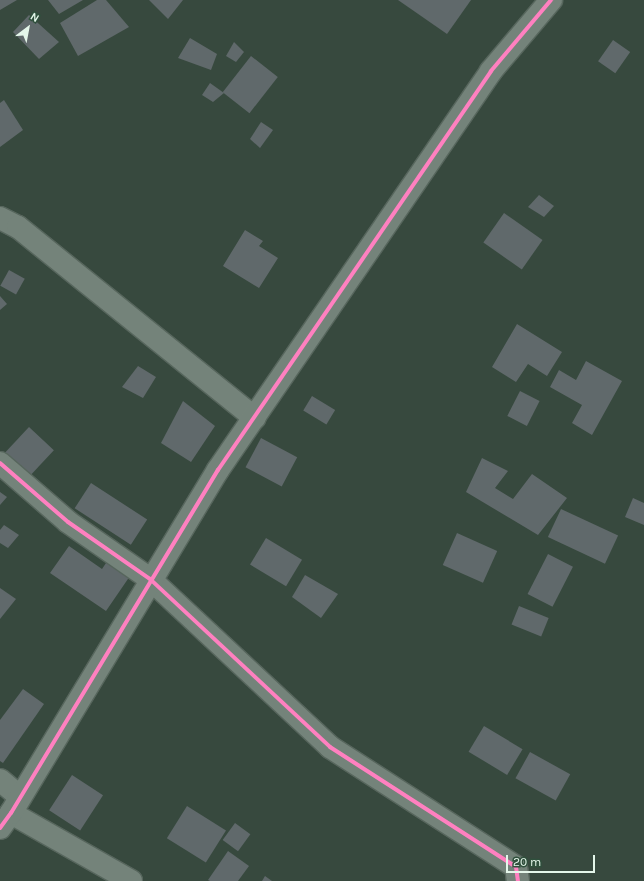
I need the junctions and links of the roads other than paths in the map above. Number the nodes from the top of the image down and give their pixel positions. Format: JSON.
{"nodes":[{"id":1,"x":551,"y":0,"type":"edge"},
{"id":2,"x":0,"y":218,"type":"edge"},
{"id":3,"x":255,"y":418,"type":"junction"},
{"id":4,"x":0,"y":463,"type":"edge"},
{"id":5,"x":150,"y":579,"type":"junction"},
{"id":6,"x":0,"y":780,"type":"edge"},
{"id":7,"x":10,"y":813,"type":"edge"},
{"id":8,"x":131,"y":881,"type":"edge"},
{"id":9,"x":518,"y":881,"type":"edge"}],
"edges":[{"from":1,"to":3,"type":"street"},
{"from":2,"to":3,"type":"street"},
{"from":3,"to":5,"type":"street"},
{"from":4,"to":5,"type":"street"},
{"from":5,"to":7,"type":"street"},
{"from":5,"to":9,"type":"street"},
{"from":6,"to":7,"type":"street"},
{"from":7,"to":8,"type":"street"}]}
